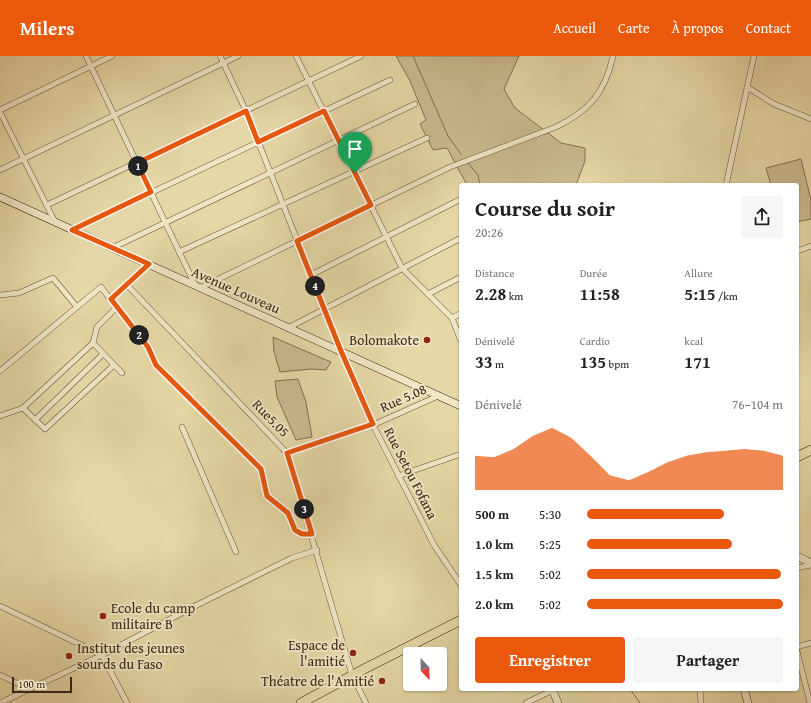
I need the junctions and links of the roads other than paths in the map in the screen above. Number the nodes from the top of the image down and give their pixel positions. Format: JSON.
{"nodes":[{"id":1,"x":86,"y":56,"type":"edge"},
{"id":2,"x":112,"y":56,"type":"edge"},
{"id":3,"x":220,"y":56,"type":"edge"},
{"id":4,"x":238,"y":56,"type":"edge"},
{"id":5,"x":296,"y":56,"type":"edge"},
{"id":6,"x":361,"y":56,"type":"edge"},
{"id":7,"x":613,"y":56,"type":"edge"},
{"id":8,"x":754,"y":56,"type":"edge"},
{"id":9,"x":224,"y":62,"type":"junction"},
{"id":10,"x":91,"y":66,"type":"junction"},
{"id":11,"x":390,"y":80,"type":"dead end"},
{"id":12,"x":309,"y":81,"type":"junction"},
{"id":13,"x":747,"y":87,"type":"junction"},
{"id":14,"x":415,"y":104,"type":"dead end"},
{"id":15,"x":0,"y":111,"type":"edge"},
{"id":16,"x":246,"y":111,"type":"junction"},
{"id":17,"x":324,"y":111,"type":"junction"},
{"id":18,"x":115,"y":115,"type":"junction"},
{"id":19,"x":811,"y":119,"type":"edge"},
{"id":20,"x":428,"y":138,"type":"dead end"},
{"id":21,"x":338,"y":140,"type":"junction"},
{"id":22,"x":258,"y":142,"type":"junction"},
{"id":23,"x":24,"y":158,"type":"junction"},
{"id":24,"x":137,"y":163,"type":"junction"},
{"id":25,"x":0,"y":170,"type":"edge"},
{"id":26,"x":271,"y":172,"type":"junction"},
{"id":27,"x":355,"y":173,"type":"junction"},
{"id":28,"x":726,"y":183,"type":"edge"},
{"id":29,"x":151,"y":192,"type":"junction"},
{"id":30,"x":0,"y":197,"type":"edge"},
{"id":31,"x":459,"y":200,"type":"edge"},
{"id":32,"x":283,"y":205,"type":"junction"},
{"id":33,"x":371,"y":205,"type":"junction"},
{"id":34,"x":47,"y":206,"type":"junction"},
{"id":35,"x":166,"y":222,"type":"junction"},
{"id":36,"x":56,"y":223,"type":"junction"},
{"id":37,"x":72,"y":230,"type":"junction"},
{"id":38,"x":387,"y":236,"type":"junction"},
{"id":39,"x":459,"y":239,"type":"edge"},
{"id":40,"x":297,"y":241,"type":"junction"},
{"id":41,"x":811,"y":246,"type":"edge"},
{"id":42,"x":112,"y":248,"type":"junction"},
{"id":43,"x":799,"y":249,"type":"edge"},
{"id":44,"x":179,"y":252,"type":"junction"},
{"id":45,"x":149,"y":264,"type":"junction"},
{"id":46,"x":402,"y":268,"type":"junction"},
{"id":47,"x":311,"y":275,"type":"junction"},
{"id":48,"x":459,"y":278,"type":"edge"},
{"id":49,"x":127,"y":284,"type":"junction"},
{"id":50,"x":197,"y":286,"type":"junction"},
{"id":51,"x":428,"y":294,"type":"junction"},
{"id":52,"x":0,"y":295,"type":"edge"},
{"id":53,"x":111,"y":299,"type":"junction"},
{"id":54,"x":77,"y":307,"type":"junction"},
{"id":55,"x":117,"y":307,"type":"junction"},
{"id":56,"x":324,"y":308,"type":"junction"},
{"id":57,"x":459,"y":314,"type":"edge"},
{"id":58,"x":452,"y":318,"type":"junction"},
{"id":59,"x":288,"y":328,"type":"junction"},
{"id":60,"x":459,"y":337,"type":"edge"},
{"id":61,"x":93,"y":344,"type":"junction"},
{"id":62,"x":341,"y":351,"type":"junction"},
{"id":63,"x":103,"y":354,"type":"junction"},
{"id":64,"x":114,"y":364,"type":"junction"},
{"id":65,"x":0,"y":371,"type":"edge"},
{"id":66,"x":122,"y":373,"type":"dead end"},
{"id":67,"x":438,"y":396,"type":"junction"},
{"id":68,"x":459,"y":405,"type":"edge"},
{"id":69,"x":23,"y":408,"type":"junction"},
{"id":70,"x":0,"y":416,"type":"edge"},
{"id":71,"x":35,"y":420,"type":"junction"},
{"id":72,"x":373,"y":424,"type":"junction"},
{"id":73,"x":182,"y":427,"type":"dead end"},
{"id":74,"x":811,"y":450,"type":"edge"},
{"id":75,"x":287,"y":453,"type":"junction"},
{"id":76,"x":459,"y":455,"type":"edge"},
{"id":77,"x":799,"y":456,"type":"edge"},
{"id":78,"x":398,"y":476,"type":"junction"},
{"id":79,"x":312,"y":534,"type":"junction"},
{"id":80,"x":317,"y":550,"type":"junction"},
{"id":81,"x":236,"y":552,"type":"dead end"},
{"id":82,"x":799,"y":557,"type":"edge"},
{"id":83,"x":799,"y":562,"type":"edge"},
{"id":84,"x":810,"y":565,"type":"edge"},
{"id":85,"x":799,"y":568,"type":"edge"},
{"id":86,"x":459,"y":582,"type":"edge"},
{"id":87,"x":0,"y":606,"type":"edge"},
{"id":88,"x":459,"y":621,"type":"edge"},
{"id":89,"x":811,"y":644,"type":"edge"},
{"id":90,"x":799,"y":647,"type":"edge"},
{"id":91,"x":102,"y":655,"type":"junction"},
{"id":92,"x":799,"y":659,"type":"edge"},
{"id":93,"x":0,"y":675,"type":"edge"},
{"id":94,"x":352,"y":675,"type":"junction"},
{"id":95,"x":29,"y":689,"type":"junction"},
{"id":96,"x":549,"y":691,"type":"edge"},
{"id":97,"x":552,"y":691,"type":"edge"},
{"id":98,"x":700,"y":691,"type":"edge"},
{"id":99,"x":745,"y":691,"type":"edge"},
{"id":100,"x":305,"y":702,"type":"edge"},
{"id":101,"x":0,"y":703,"type":"edge"},
{"id":102,"x":127,"y":703,"type":"edge"},
{"id":103,"x":366,"y":703,"type":"edge"},
{"id":104,"x":526,"y":703,"type":"edge"},
{"id":105,"x":558,"y":703,"type":"edge"},
{"id":106,"x":701,"y":703,"type":"edge"},
{"id":107,"x":748,"y":703,"type":"edge"},
{"id":108,"x":810,"y":703,"type":"edge"}],
"edges":[{"from":1,"to":10,"type":"street"},
{"from":2,"to":10,"type":"street"},
{"from":3,"to":9,"type":"street","name":"Rue Setou Fofana"},
{"from":4,"to":9,"type":"street"},
{"from":5,"to":12,"type":"street"},
{"from":6,"to":12,"type":"street"},
{"from":7,"to":33,"type":"street"},
{"from":8,"to":13,"type":"street"},
{"from":9,"to":16,"type":"street","name":"Rue Setou Fofana"},
{"from":9,"to":18,"type":"street"},
{"from":10,"to":15,"type":"street"},
{"from":10,"to":18,"type":"street"},
{"from":11,"to":17,"type":"street"},
{"from":12,"to":16,"type":"street"},
{"from":12,"to":17,"type":"street"},
{"from":13,"to":19,"type":"street"},
{"from":13,"to":28,"type":"street"},
{"from":14,"to":21,"type":"street"},
{"from":15,"to":23,"type":"street"},
{"from":16,"to":22,"type":"street","name":"Rue Setou Fofana"},
{"from":16,"to":24,"type":"street"},
{"from":17,"to":21,"type":"street"},
{"from":17,"to":22,"type":"street"},
{"from":18,"to":23,"type":"street"},
{"from":18,"to":24,"type":"street"},
{"from":20,"to":27,"type":"street"},
{"from":21,"to":26,"type":"street"},
{"from":21,"to":27,"type":"street"},
{"from":22,"to":26,"type":"street","name":"Rue Setou Fofana"},
{"from":22,"to":29,"type":"street"},
{"from":23,"to":25,"type":"street"},
{"from":23,"to":34,"type":"street"},
{"from":24,"to":29,"type":"street"},
{"from":24,"to":34,"type":"street"},
{"from":26,"to":32,"type":"street","name":"Rue Setou Fofana"},
{"from":26,"to":35,"type":"street"},
{"from":27,"to":32,"type":"street"},
{"from":27,"to":33,"type":"street"},
{"from":29,"to":35,"type":"street"},
{"from":29,"to":37,"type":"street"},
{"from":30,"to":36,"type":"main road","name":"Avenue Louveau"},
{"from":31,"to":38,"type":"street"},
{"from":32,"to":40,"type":"street","name":"Rue Setou Fofana"},
{"from":32,"to":44,"type":"street"},
{"from":33,"to":38,"type":"street"},
{"from":33,"to":40,"type":"street"},
{"from":34,"to":36,"type":"street"},
{"from":35,"to":42,"type":"street"},
{"from":35,"to":44,"type":"street"},
{"from":36,"to":37,"type":"main road","name":"Avenue Louveau"},
{"from":37,"to":42,"type":"main road","name":"Avenue Louveau"},
{"from":38,"to":46,"type":"street"},
{"from":38,"to":47,"type":"street"},
{"from":39,"to":46,"type":"street"},
{"from":40,"to":47,"type":"street","name":"Rue Setou Fofana"},
{"from":40,"to":50,"type":"street"},
{"from":41,"to":43,"type":"street"},
{"from":42,"to":45,"type":"main road","name":"Avenue Louveau"},
{"from":44,"to":50,"type":"street"},
{"from":45,"to":49,"type":"street"},
{"from":45,"to":50,"type":"main road","name":"Avenue Louveau"},
{"from":46,"to":51,"type":"street"},
{"from":46,"to":56,"type":"street"},
{"from":47,"to":56,"type":"street","name":"Rue Setou Fofana"},
{"from":48,"to":51,"type":"street"},
{"from":49,"to":53,"type":"street"},
{"from":49,"to":75,"type":"street","name":"Rue5.05"},
{"from":50,"to":59,"type":"main road","name":"Avenue Louveau"},
{"from":51,"to":58,"type":"street"},
{"from":52,"to":54,"type":"street"},
{"from":53,"to":54,"type":"street"},
{"from":53,"to":55,"type":"street"},
{"from":54,"to":65,"type":"street"},
{"from":55,"to":61,"type":"street"},
{"from":55,"to":79,"type":"street"},
{"from":56,"to":59,"type":"street"},
{"from":56,"to":62,"type":"street","name":"Rue Setou Fofana"},
{"from":57,"to":58,"type":"street"},
{"from":58,"to":60,"type":"street"},
{"from":59,"to":62,"type":"main road","name":"Avenue Louveau"},
{"from":61,"to":63,"type":"street"},
{"from":61,"to":69,"type":"street"},
{"from":62,"to":67,"type":"main road","name":"Avenue Louveau"},
{"from":62,"to":72,"type":"street","name":"Rue Setou Fofana"},
{"from":63,"to":64,"type":"street"},
{"from":63,"to":71,"type":"street"},
{"from":64,"to":66,"type":"street"},
{"from":64,"to":71,"type":"street"},
{"from":67,"to":68,"type":"main road","name":"Avenue Louveau"},
{"from":67,"to":72,"type":"street","name":"Rue 5.08"},
{"from":69,"to":70,"type":"street"},
{"from":69,"to":71,"type":"street"},
{"from":72,"to":75,"type":"street","name":"Rue 5.08"},
{"from":72,"to":78,"type":"street","name":"Rue Setou Fofana"},
{"from":73,"to":81,"type":"street"},
{"from":74,"to":77,"type":"highway"},
{"from":75,"to":79,"type":"street","name":"Rue5.05"},
{"from":76,"to":78,"type":"street"},
{"from":78,"to":86,"type":"street","name":"Rue Setou Fofana"},
{"from":79,"to":80,"type":"street","name":"Rue5.05"},
{"from":80,"to":91,"type":"street"},
{"from":80,"to":94,"type":"street","name":"Rue5.05"},
{"from":82,"to":84,"type":"main road"},
{"from":83,"to":84,"type":"main road"},
{"from":84,"to":85,"type":"street"},
{"from":87,"to":91,"type":"street"},
{"from":88,"to":94,"type":"highway"},
{"from":89,"to":90,"type":"street"},
{"from":91,"to":95,"type":"street"},
{"from":91,"to":102,"type":"street"},
{"from":92,"to":108,"type":"street"},
{"from":93,"to":95,"type":"street"},
{"from":94,"to":100,"type":"highway"},
{"from":94,"to":103,"type":"street","name":"Rue5.05"},
{"from":95,"to":101,"type":"street"},
{"from":96,"to":104,"type":"street"},
{"from":97,"to":105,"type":"main road"},
{"from":98,"to":106,"type":"street"},
{"from":99,"to":107,"type":"main road"}]}
